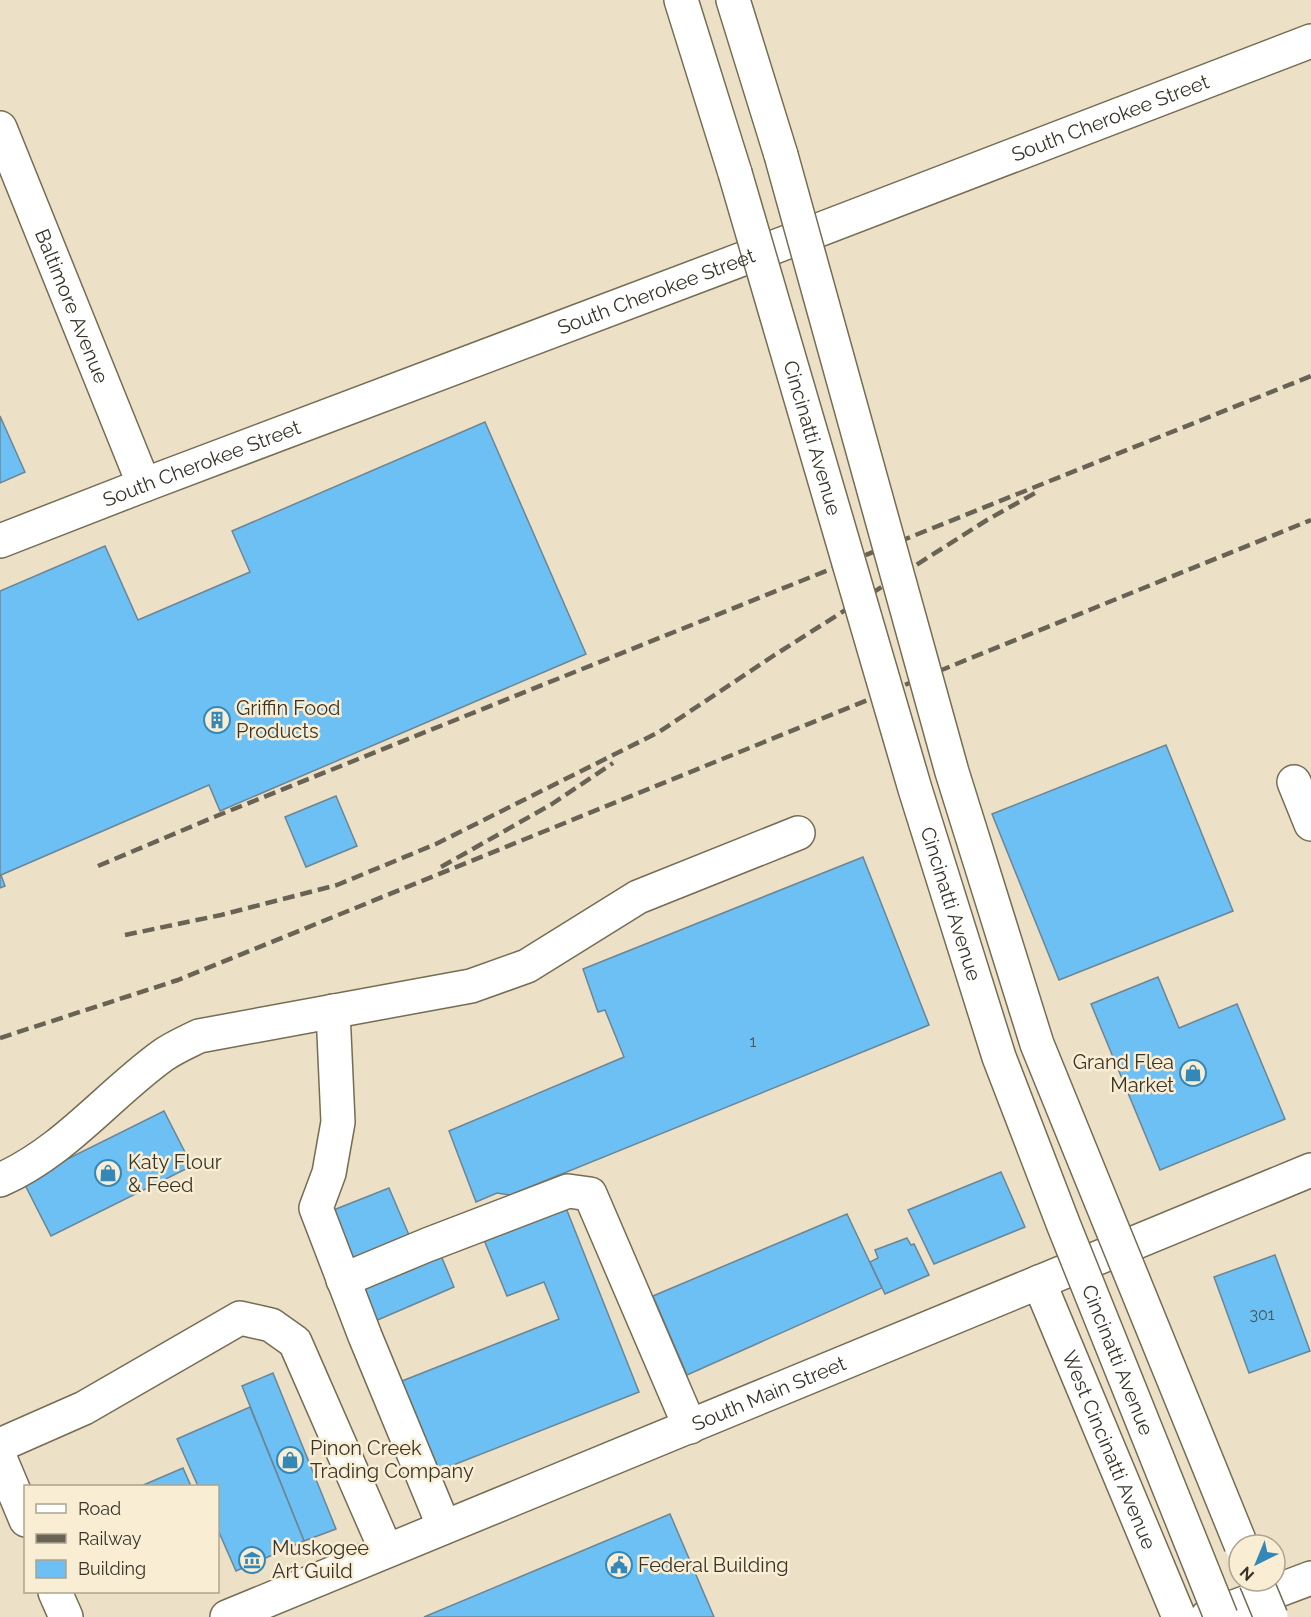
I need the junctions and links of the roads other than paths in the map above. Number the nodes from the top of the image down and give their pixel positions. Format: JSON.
{"nodes":[{"id":1,"x":681,"y":0,"type":"edge"},
{"id":2,"x":733,"y":0,"type":"edge"},
{"id":3,"x":1311,"y":41,"type":"edge"},
{"id":4,"x":0,"y":128,"type":"edge"},
{"id":5,"x":144,"y":484,"type":"junction"},
{"id":6,"x":0,"y":541,"type":"edge"},
{"id":7,"x":1294,"y":782,"type":"dead end"},
{"id":8,"x":1311,"y":824,"type":"edge"},
{"id":9,"x":798,"y":833,"type":"dead end"},
{"id":10,"x":333,"y":1011,"type":"junction"},
{"id":11,"x":1311,"y":1170,"type":"edge"},
{"id":12,"x":0,"y":1180,"type":"edge"},
{"id":13,"x":343,"y":1280,"type":"junction"},
{"id":14,"x":1039,"y":1282,"type":"junction"},
{"id":15,"x":690,"y":1427,"type":"junction"},
{"id":16,"x":0,"y":1445,"type":"edge"},
{"id":17,"x":0,"y":1458,"type":"edge"},
{"id":18,"x":24,"y":1515,"type":"edge"},
{"id":19,"x":444,"y":1527,"type":"junction"},
{"id":20,"x":1236,"y":1533,"type":"edge"},
{"id":21,"x":386,"y":1550,"type":"junction"},
{"id":22,"x":1311,"y":1578,"type":"edge"},
{"id":23,"x":55,"y":1593,"type":"edge"},
{"id":24,"x":1261,"y":1593,"type":"edge"},
{"id":25,"x":66,"y":1617,"type":"edge"},
{"id":26,"x":227,"y":1617,"type":"edge"},
{"id":27,"x":1179,"y":1617,"type":"edge"},
{"id":28,"x":1207,"y":1617,"type":"edge"},
{"id":29,"x":1221,"y":1617,"type":"edge"},
{"id":30,"x":1271,"y":1617,"type":"edge"}],
"edges":[{"from":1,"to":29,"type":"street","name":"Cincinatti Avenue","bridge":true},
{"from":2,"to":20,"type":"street","name":"Cincinatti Avenue","bridge":true},
{"from":3,"to":5,"type":"street","name":"South Cherokee Street"},
{"from":4,"to":5,"type":"street","name":"Baltimore Avenue"},
{"from":5,"to":6,"type":"street","name":"South Cherokee Street"},
{"from":7,"to":8,"type":"street"},
{"from":9,"to":10,"type":"street"},
{"from":10,"to":12,"type":"street"},
{"from":10,"to":13,"type":"street"},
{"from":11,"to":14,"type":"street","name":"South Main Street"},
{"from":13,"to":15,"type":"street"},
{"from":13,"to":19,"type":"street"},
{"from":14,"to":15,"type":"street","name":"South Main Street"},
{"from":14,"to":27,"type":"street","name":"West Cincinatti Avenue"},
{"from":15,"to":19,"type":"street","name":"South Main Street"},
{"from":16,"to":21,"type":"street"},
{"from":17,"to":18,"type":"street"},
{"from":19,"to":21,"type":"street","name":"South Main Street"},
{"from":21,"to":26,"type":"street","name":"South Main Street"},
{"from":22,"to":28,"type":"street"},
{"from":23,"to":25,"type":"street"},
{"from":24,"to":30,"type":"street","bridge":true}]}
